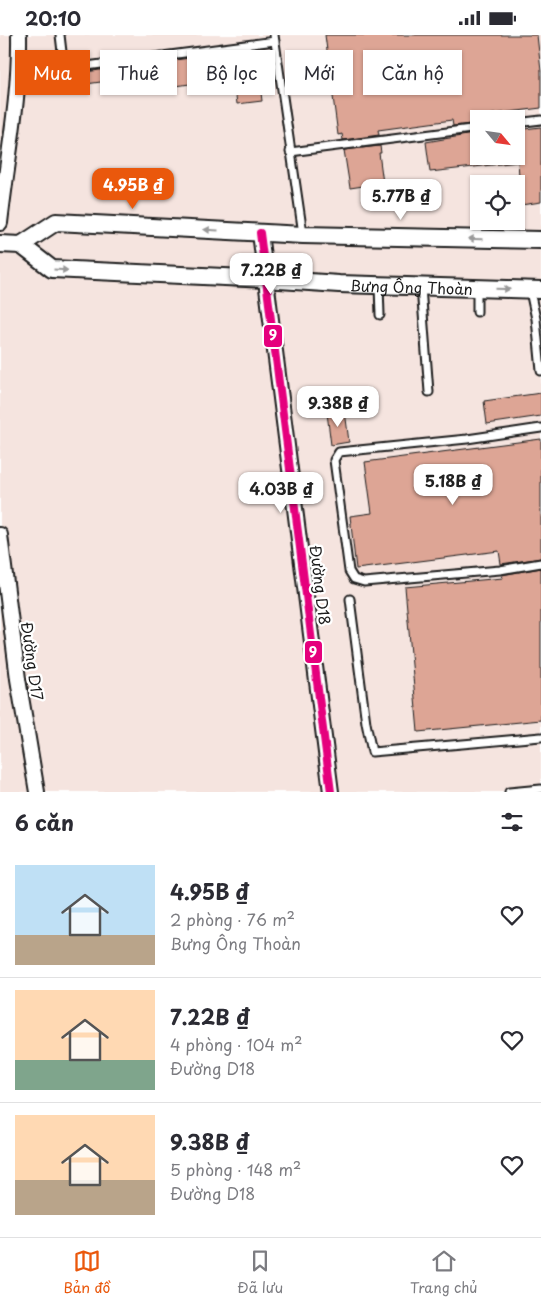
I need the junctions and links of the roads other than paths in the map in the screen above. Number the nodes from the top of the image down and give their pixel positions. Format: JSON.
{"nodes":[{"id":1,"x":19,"y":35,"type":"edge"},
{"id":2,"x":60,"y":35,"type":"edge"},
{"id":3,"x":274,"y":38,"type":"edge"},
{"id":4,"x":541,"y":120,"type":"edge"},
{"id":5,"x":525,"y":122,"type":"edge"},
{"id":6,"x":470,"y":129,"type":"edge"},
{"id":7,"x":290,"y":152,"type":"junction"},
{"id":8,"x":0,"y":223,"type":"edge"},
{"id":9,"x":260,"y":233,"type":"junction"},
{"id":10,"x":303,"y":235,"type":"junction"},
{"id":11,"x":541,"y":240,"type":"edge"},
{"id":12,"x":0,"y":244,"type":"edge"},
{"id":13,"x":21,"y":245,"type":"junction"},
{"id":14,"x":265,"y":279,"type":"junction"},
{"id":15,"x":379,"y":285,"type":"junction"},
{"id":16,"x":421,"y":287,"type":"junction"},
{"id":17,"x":477,"y":288,"type":"junction"},
{"id":18,"x":536,"y":290,"type":"edge"},
{"id":19,"x":476,"y":313,"type":"dead end"},
{"id":20,"x":380,"y":315,"type":"dead end"},
{"id":21,"x":538,"y":319,"type":"edge"},
{"id":22,"x":541,"y":371,"type":"edge"},
{"id":23,"x":429,"y":392,"type":"dead end"},
{"id":24,"x":541,"y":428,"type":"edge"},
{"id":25,"x":0,"y":535,"type":"edge"},
{"id":26,"x":541,"y":563,"type":"edge"},
{"id":27,"x":350,"y":599,"type":"dead end"},
{"id":28,"x":541,"y":737,"type":"edge"},
{"id":29,"x":541,"y":789,"type":"edge"},
{"id":30,"x":36,"y":792,"type":"edge"},
{"id":31,"x":331,"y":792,"type":"edge"},
{"id":32,"x":509,"y":792,"type":"edge"}],
"edges":[{"from":1,"to":8,"type":"street"},
{"from":2,"to":3,"type":"lane"},
{"from":3,"to":7,"type":"lane"},
{"from":4,"to":5,"type":"lane"},
{"from":6,"to":7,"type":"lane"},
{"from":7,"to":10,"type":"lane"},
{"from":9,"to":10,"type":"street"},
{"from":9,"to":13,"type":"street","one_way":true},
{"from":9,"to":14,"type":"street","name":"Đường D18"},
{"from":11,"to":10,"type":"street","one_way":true},
{"from":12,"to":13,"type":"street"},
{"from":13,"to":14,"type":"street","name":"Bưng Ông Thoàn","one_way":true},
{"from":14,"to":15,"type":"street","name":"Bưng Ông Thoàn"},
{"from":14,"to":31,"type":"street","name":"Đường D18"},
{"from":15,"to":16,"type":"street","name":"Bưng Ông Thoàn"},
{"from":15,"to":20,"type":"lane"},
{"from":16,"to":17,"type":"street","name":"Bưng Ông Thoàn"},
{"from":16,"to":23,"type":"lane"},
{"from":17,"to":18,"type":"street","name":"Bưng Ông Thoàn","one_way":true},
{"from":17,"to":19,"type":"lane"},
{"from":18,"to":21,"type":"lane"},
{"from":21,"to":22,"type":"lane"},
{"from":24,"to":26,"type":"lane"},
{"from":25,"to":30,"type":"street","name":"Đường D17"},
{"from":27,"to":28,"type":"lane"},
{"from":29,"to":32,"type":"lane"}]}
